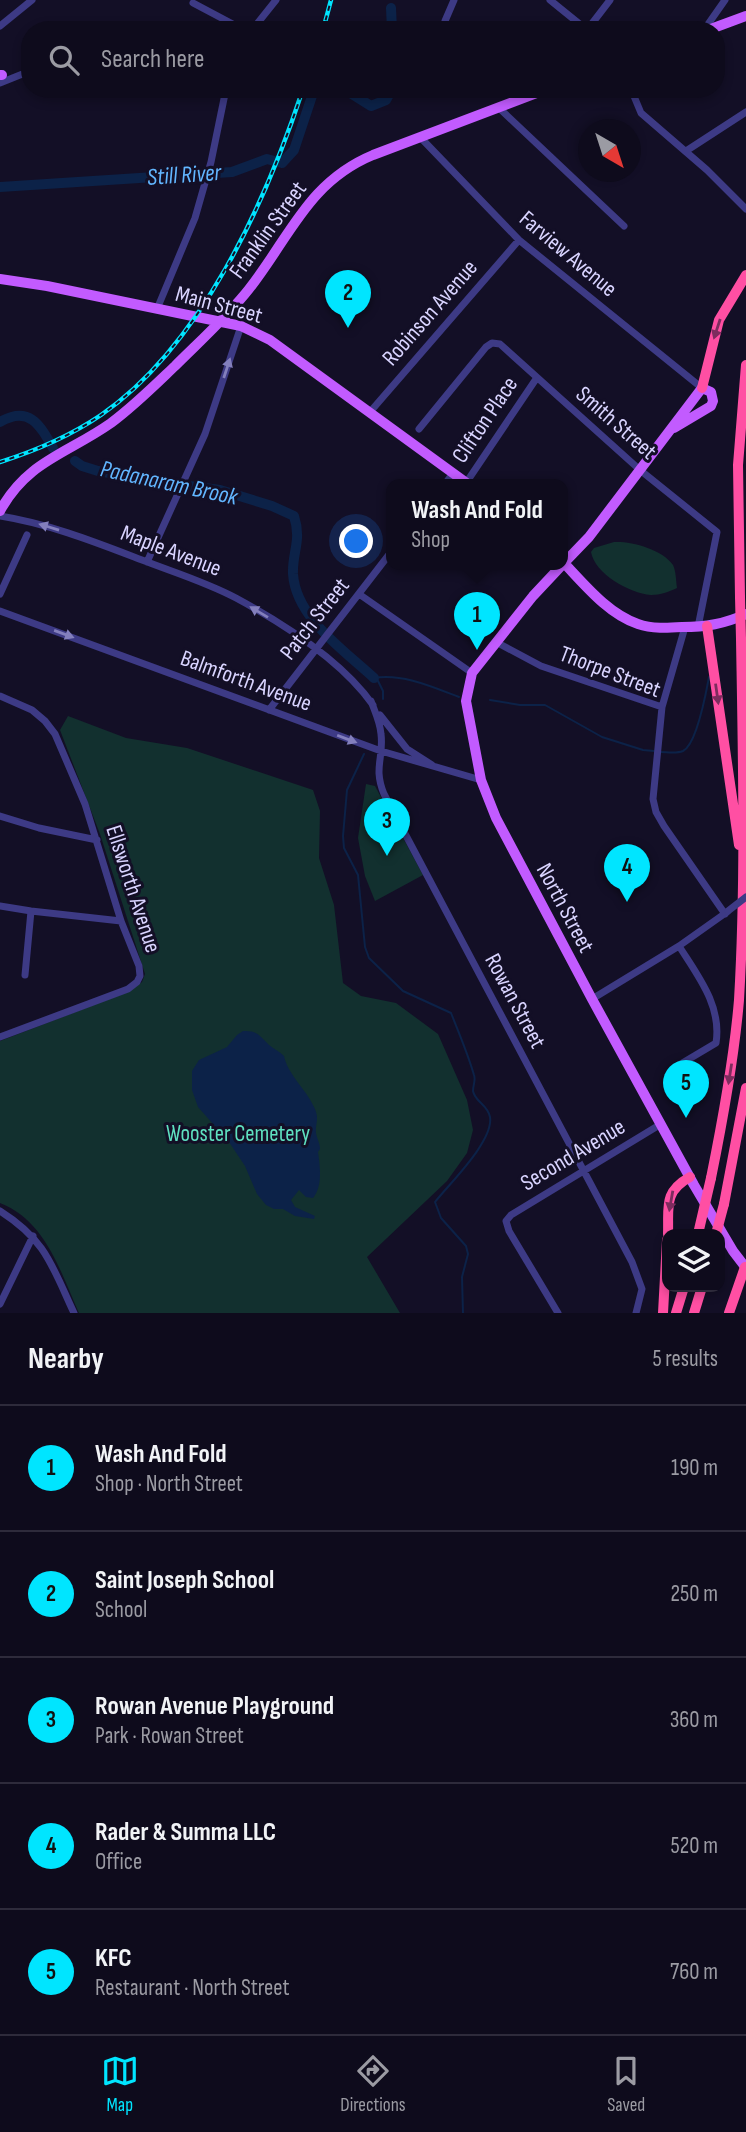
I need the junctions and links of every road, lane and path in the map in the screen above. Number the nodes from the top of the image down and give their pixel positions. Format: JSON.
{"nodes":[{"id":1,"x":32,"y":0,"type":"edge"},
{"id":2,"x":276,"y":0,"type":"edge"},
{"id":3,"x":454,"y":0,"type":"edge"},
{"id":4,"x":550,"y":0,"type":"edge"},
{"id":5,"x":610,"y":0,"type":"edge"},
{"id":6,"x":725,"y":0,"type":"edge"},
{"id":7,"x":194,"y":3,"type":"dead end"},
{"id":8,"x":746,"y":16,"type":"edge"},
{"id":9,"x":227,"y":21,"type":"edge"},
{"id":10,"x":259,"y":21,"type":"edge"},
{"id":11,"x":445,"y":21,"type":"dead end"},
{"id":12,"x":576,"y":21,"type":"edge"},
{"id":13,"x":594,"y":21,"type":"edge"},
{"id":14,"x":712,"y":21,"type":"edge"},
{"id":15,"x":725,"y":23,"type":"edge"},
{"id":16,"x":0,"y":26,"type":"edge"},
{"id":17,"x":21,"y":73,"type":"edge"},
{"id":18,"x":0,"y":77,"type":"edge"},
{"id":19,"x":224,"y":98,"type":"edge"},
{"id":20,"x":522,"y":98,"type":"edge"},
{"id":21,"x":635,"y":98,"type":"edge"},
{"id":22,"x":517,"y":100,"type":"joint"},
{"id":23,"x":498,"y":107,"type":"junction"},
{"id":24,"x":746,"y":112,"type":"edge"},
{"id":25,"x":420,"y":137,"type":"junction"},
{"id":26,"x":685,"y":151,"type":"junction"},
{"id":27,"x":746,"y":209,"type":"edge"},
{"id":28,"x":624,"y":226,"type":"dead end"},
{"id":29,"x":519,"y":240,"type":"junction"},
{"id":30,"x":746,"y":275,"type":"edge"},
{"id":31,"x":0,"y":279,"type":"edge"},
{"id":32,"x":157,"y":309,"type":"junction"},
{"id":33,"x":219,"y":322,"type":"junction"},
{"id":34,"x":240,"y":326,"type":"junction"},
{"id":35,"x":746,"y":365,"type":"edge"},
{"id":36,"x":536,"y":379,"type":"junction"},
{"id":37,"x":702,"y":388,"type":"junction"},
{"id":38,"x":370,"y":412,"type":"junction"},
{"id":39,"x":674,"y":428,"type":"junction"},
{"id":40,"x":419,"y":429,"type":"dead end"},
{"id":41,"x":640,"y":470,"type":"junction"},
{"id":42,"x":453,"y":473,"type":"junction"},
{"id":43,"x":449,"y":479,"type":"edge"},
{"id":44,"x":461,"y":479,"type":"edge"},
{"id":45,"x":470,"y":479,"type":"edge"},
{"id":46,"x":0,"y":513,"type":"edge"},
{"id":47,"x":27,"y":535,"type":"dead end"},
{"id":48,"x":568,"y":558,"type":"edge"},
{"id":49,"x":386,"y":559,"type":"edge"},
{"id":50,"x":147,"y":562,"type":"junction"},
{"id":51,"x":568,"y":568,"type":"edge"},
{"id":52,"x":557,"y":570,"type":"edge"},
{"id":53,"x":0,"y":594,"type":"edge"},
{"id":54,"x":359,"y":594,"type":"junction"},
{"id":55,"x":0,"y":611,"type":"edge"},
{"id":56,"x":746,"y":614,"type":"edge"},
{"id":57,"x":685,"y":627,"type":"junction"},
{"id":58,"x":702,"y":627,"type":"junction"},
{"id":59,"x":496,"y":642,"type":"junction"},
{"id":60,"x":316,"y":650,"type":"junction"},
{"id":61,"x":472,"y":673,"type":"junction"},
{"id":62,"x":1,"y":698,"type":"edge"},
{"id":63,"x":371,"y":701,"type":"junction"},
{"id":64,"x":663,"y":707,"type":"junction"},
{"id":65,"x":269,"y":710,"type":"junction"},
{"id":66,"x":381,"y":751,"type":"junction"},
{"id":67,"x":432,"y":765,"type":"junction"},
{"id":68,"x":481,"y":780,"type":"junction"},
{"id":69,"x":0,"y":816,"type":"edge"},
{"id":70,"x":97,"y":840,"type":"junction"},
{"id":71,"x":746,"y":897,"type":"edge"},
{"id":72,"x":0,"y":906,"type":"edge"},
{"id":73,"x":31,"y":911,"type":"junction"},
{"id":74,"x":726,"y":913,"type":"junction"},
{"id":75,"x":121,"y":920,"type":"junction"},
{"id":76,"x":744,"y":937,"type":"junction"},
{"id":77,"x":680,"y":946,"type":"junction"},
{"id":78,"x":24,"y":975,"type":"dead end"},
{"id":79,"x":592,"y":999,"type":"junction"},
{"id":80,"x":0,"y":1037,"type":"edge"},
{"id":81,"x":686,"y":1079,"type":"dead end"},
{"id":82,"x":746,"y":1088,"type":"edge"},
{"id":83,"x":661,"y":1125,"type":"junction"},
{"id":84,"x":583,"y":1171,"type":"junction"},
{"id":85,"x":690,"y":1177,"type":"junction"},
{"id":86,"x":0,"y":1211,"type":"edge"},
{"id":87,"x":667,"y":1229,"type":"edge"},
{"id":88,"x":699,"y":1229,"type":"edge"},
{"id":89,"x":717,"y":1229,"type":"edge"},
{"id":90,"x":33,"y":1236,"type":"junction"},
{"id":91,"x":746,"y":1266,"type":"edge"},
{"id":92,"x":664,"y":1292,"type":"edge"},
{"id":93,"x":682,"y":1292,"type":"edge"},
{"id":94,"x":700,"y":1292,"type":"edge"},
{"id":95,"x":746,"y":1295,"type":"edge"},
{"id":96,"x":0,"y":1304,"type":"edge"},
{"id":97,"x":74,"y":1313,"type":"edge"},
{"id":98,"x":558,"y":1313,"type":"edge"},
{"id":99,"x":636,"y":1313,"type":"edge"},
{"id":100,"x":663,"y":1313,"type":"edge"},
{"id":101,"x":676,"y":1313,"type":"edge"},
{"id":102,"x":694,"y":1313,"type":"edge"},
{"id":103,"x":730,"y":1313,"type":"edge"}],
"edges":[{"from":1,"to":16,"type":"street"},
{"from":2,"to":10,"type":"street"},
{"from":3,"to":11,"type":"street"},
{"from":4,"to":12,"type":"street"},
{"from":5,"to":13,"type":"street"},
{"from":6,"to":14,"type":"street"},
{"from":7,"to":9,"type":"street"},
{"from":8,"to":15,"type":"main road"},
{"from":17,"to":18,"type":"street"},
{"from":19,"to":32,"type":"street"},
{"from":20,"to":22,"type":"main road","name":"Franklin Street"},
{"from":21,"to":26,"type":"street"},
{"from":22,"to":23,"type":"main road","name":"Franklin Street"},
{"from":23,"to":25,"type":"main road","name":"Franklin Street"},
{"from":23,"to":28,"type":"street"},
{"from":24,"to":26,"type":"street"},
{"from":25,"to":29,"type":"street","name":"Farview Avenue"},
{"from":25,"to":33,"type":"main road","name":"Franklin Street"},
{"from":26,"to":27,"type":"street"},
{"from":29,"to":37,"type":"street","name":"Farview Avenue"},
{"from":29,"to":38,"type":"street","name":"Robinson Avenue"},
{"from":30,"to":37,"type":"highway","one_way":true},
{"from":31,"to":32,"type":"main road","name":"Main Street"},
{"from":32,"to":33,"type":"main road","name":"Main Street"},
{"from":33,"to":34,"type":"main road","name":"Main Street"},
{"from":33,"to":46,"type":"main road","name":"Franklin Street"},
{"from":34,"to":38,"type":"main road","name":"Main Street"},
{"from":50,"to":34,"type":"street","one_way":true},
{"from":35,"to":76,"type":"highway","bridge":true},
{"from":36,"to":40,"type":"street","name":"Smith Street"},
{"from":36,"to":41,"type":"street","name":"Smith Street"},
{"from":36,"to":45,"type":"street","name":"Clifton Place"},
{"from":37,"to":39,"type":"main road","name":"North Street"},
{"from":37,"to":39,"type":"main road"},
{"from":38,"to":42,"type":"main road","name":"Main Street"},
{"from":39,"to":41,"type":"main road","name":"North Street"},
{"from":41,"to":48,"type":"main road","name":"North Street"},
{"from":41,"to":58,"type":"street","name":"Smith Street"},
{"from":42,"to":43,"type":"street"},
{"from":42,"to":44,"type":"main road","name":"Main Street"},
{"from":50,"to":46,"type":"street","name":"Maple Avenue","one_way":true},
{"from":47,"to":53,"type":"street"},
{"from":49,"to":54,"type":"street","name":"Patch Street"},
{"from":60,"to":50,"type":"street","name":"Maple Avenue","one_way":true},
{"from":51,"to":57,"type":"main road"},
{"from":52,"to":59,"type":"main road","name":"North Street"},
{"from":54,"to":60,"type":"street","name":"Patch Street"},
{"from":54,"to":61,"type":"street"},
{"from":55,"to":65,"type":"street","name":"Balmforth Avenue","one_way":true},
{"from":56,"to":58,"type":"main road"},
{"from":57,"to":58,"type":"main road"},
{"from":57,"to":64,"type":"street"},
{"from":58,"to":76,"type":"highway","one_way":true},
{"from":59,"to":61,"type":"main road","name":"North Street"},
{"from":59,"to":64,"type":"street","name":"Thorpe Street"},
{"from":60,"to":63,"type":"street","name":"Rowan Street"},
{"from":60,"to":65,"type":"street","name":"Patch Street"},
{"from":61,"to":68,"type":"main road","name":"North Street"},
{"from":62,"to":70,"type":"street","name":"Ellsworth Avenue"},
{"from":63,"to":66,"type":"street","name":"Rowan Street"},
{"from":63,"to":67,"type":"street","name":"Rowan Street"},
{"from":64,"to":74,"type":"street","name":"Thorpe Street"},
{"from":65,"to":66,"type":"street","name":"Balmforth Avenue","one_way":true},
{"from":66,"to":67,"type":"street","name":"Balmforth Avenue"},
{"from":66,"to":84,"type":"street","name":"Rowan Street"},
{"from":67,"to":68,"type":"street","name":"Balmforth Avenue"},
{"from":68,"to":79,"type":"main road","name":"North Street"},
{"from":69,"to":70,"type":"street"},
{"from":70,"to":75,"type":"street","name":"Ellsworth Avenue"},
{"from":71,"to":74,"type":"street","bridge":true},
{"from":72,"to":73,"type":"street"},
{"from":73,"to":75,"type":"street"},
{"from":73,"to":78,"type":"street"},
{"from":74,"to":77,"type":"street"},
{"from":75,"to":80,"type":"street","name":"Ellsworth Avenue"},
{"from":76,"to":88,"type":"highway","one_way":true,"bridge":true},
{"from":77,"to":79,"type":"street"},
{"from":77,"to":81,"type":"street"},
{"from":79,"to":83,"type":"main road","name":"North Street"},
{"from":82,"to":89,"type":"highway","bridge":true},
{"from":83,"to":84,"type":"street","name":"Second Avenue"},
{"from":83,"to":85,"type":"main road","name":"North Street"},
{"from":84,"to":98,"type":"street","name":"Second Avenue"},
{"from":84,"to":99,"type":"street","name":"Rowan Street"},
{"from":85,"to":87,"type":"highway","one_way":true},
{"from":85,"to":91,"type":"main road","name":"North Street"},
{"from":86,"to":90,"type":"street"},
{"from":90,"to":96,"type":"street"},
{"from":90,"to":97,"type":"street"},
{"from":91,"to":103,"type":"highway"},
{"from":92,"to":100,"type":"highway"},
{"from":93,"to":101,"type":"highway"},
{"from":94,"to":102,"type":"highway"},
{"from":95,"to":103,"type":"highway"}]}
